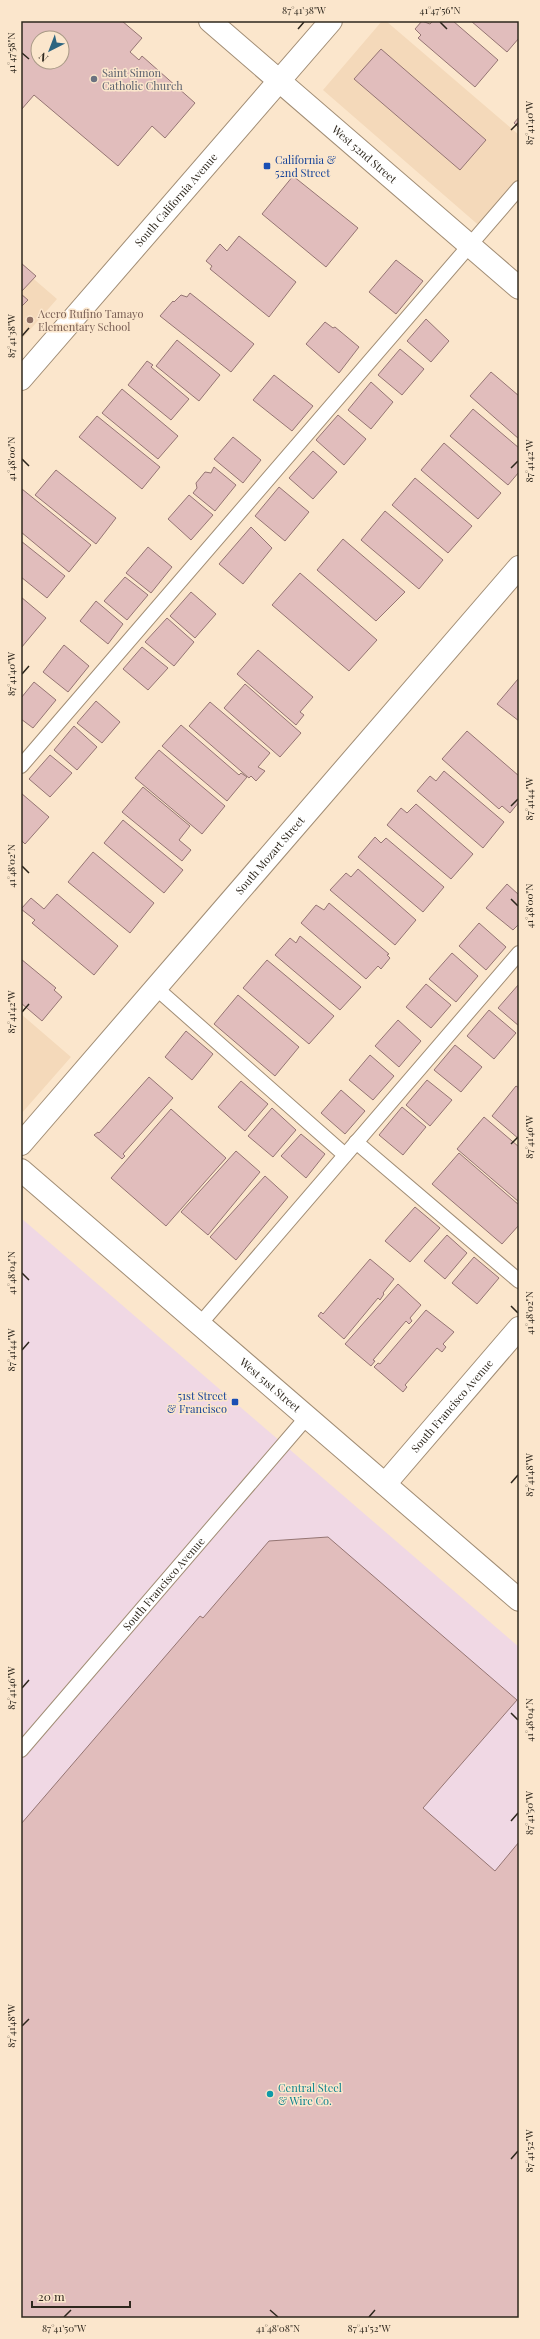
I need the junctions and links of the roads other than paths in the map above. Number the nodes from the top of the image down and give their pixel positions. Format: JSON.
{"nodes":[{"id":1,"x":210,"y":21,"type":"edge"},
{"id":2,"x":331,"y":21,"type":"edge"},
{"id":3,"x":279,"y":81,"type":"junction"},
{"id":4,"x":519,"y":188,"type":"edge"},
{"id":5,"x":469,"y":245,"type":"junction"},
{"id":6,"x":519,"y":288,"type":"edge"},
{"id":7,"x":21,"y":379,"type":"edge"},
{"id":8,"x":519,"y":567,"type":"edge"},
{"id":9,"x":21,"y":766,"type":"edge"},
{"id":10,"x":519,"y":953,"type":"edge"},
{"id":11,"x":156,"y":988,"type":"junction"},
{"id":12,"x":356,"y":1142,"type":"junction"},
{"id":13,"x":21,"y":1144,"type":"edge"},
{"id":14,"x":345,"y":1155,"type":"junction"},
{"id":15,"x":21,"y":1170,"type":"edge"},
{"id":16,"x":519,"y":1281,"type":"edge"},
{"id":17,"x":200,"y":1324,"type":"junction"},
{"id":18,"x":519,"y":1328,"type":"edge"},
{"id":19,"x":307,"y":1417,"type":"junction"},
{"id":20,"x":385,"y":1484,"type":"junction"},
{"id":21,"x":519,"y":1600,"type":"edge"},
{"id":22,"x":21,"y":1750,"type":"edge"}],
"edges":[{"from":1,"to":3,"type":"street","name":"West 52nd Street"},
{"from":2,"to":3,"type":"street","name":"South California Avenue"},
{"from":3,"to":5,"type":"street","name":"West 52nd Street"},
{"from":3,"to":7,"type":"street","name":"South California Avenue"},
{"from":4,"to":5,"type":"lane"},
{"from":5,"to":6,"type":"street","name":"West 52nd Street"},
{"from":5,"to":9,"type":"lane"},
{"from":8,"to":11,"type":"street","name":"South Mozart Street"},
{"from":10,"to":12,"type":"lane"},
{"from":11,"to":13,"type":"street","name":"South Mozart Street"},
{"from":11,"to":14,"type":"lane"},
{"from":12,"to":14,"type":"lane"},
{"from":12,"to":16,"type":"lane"},
{"from":14,"to":17,"type":"lane"},
{"from":15,"to":17,"type":"street","name":"West 51st Street"},
{"from":17,"to":19,"type":"street","name":"West 51st Street"},
{"from":18,"to":20,"type":"street","name":"South Francisco Avenue"},
{"from":19,"to":20,"type":"street","name":"West 51st Street"},
{"from":19,"to":22,"type":"lane","name":"South Francisco Avenue"},
{"from":20,"to":21,"type":"street","name":"West 51st Street"}]}
